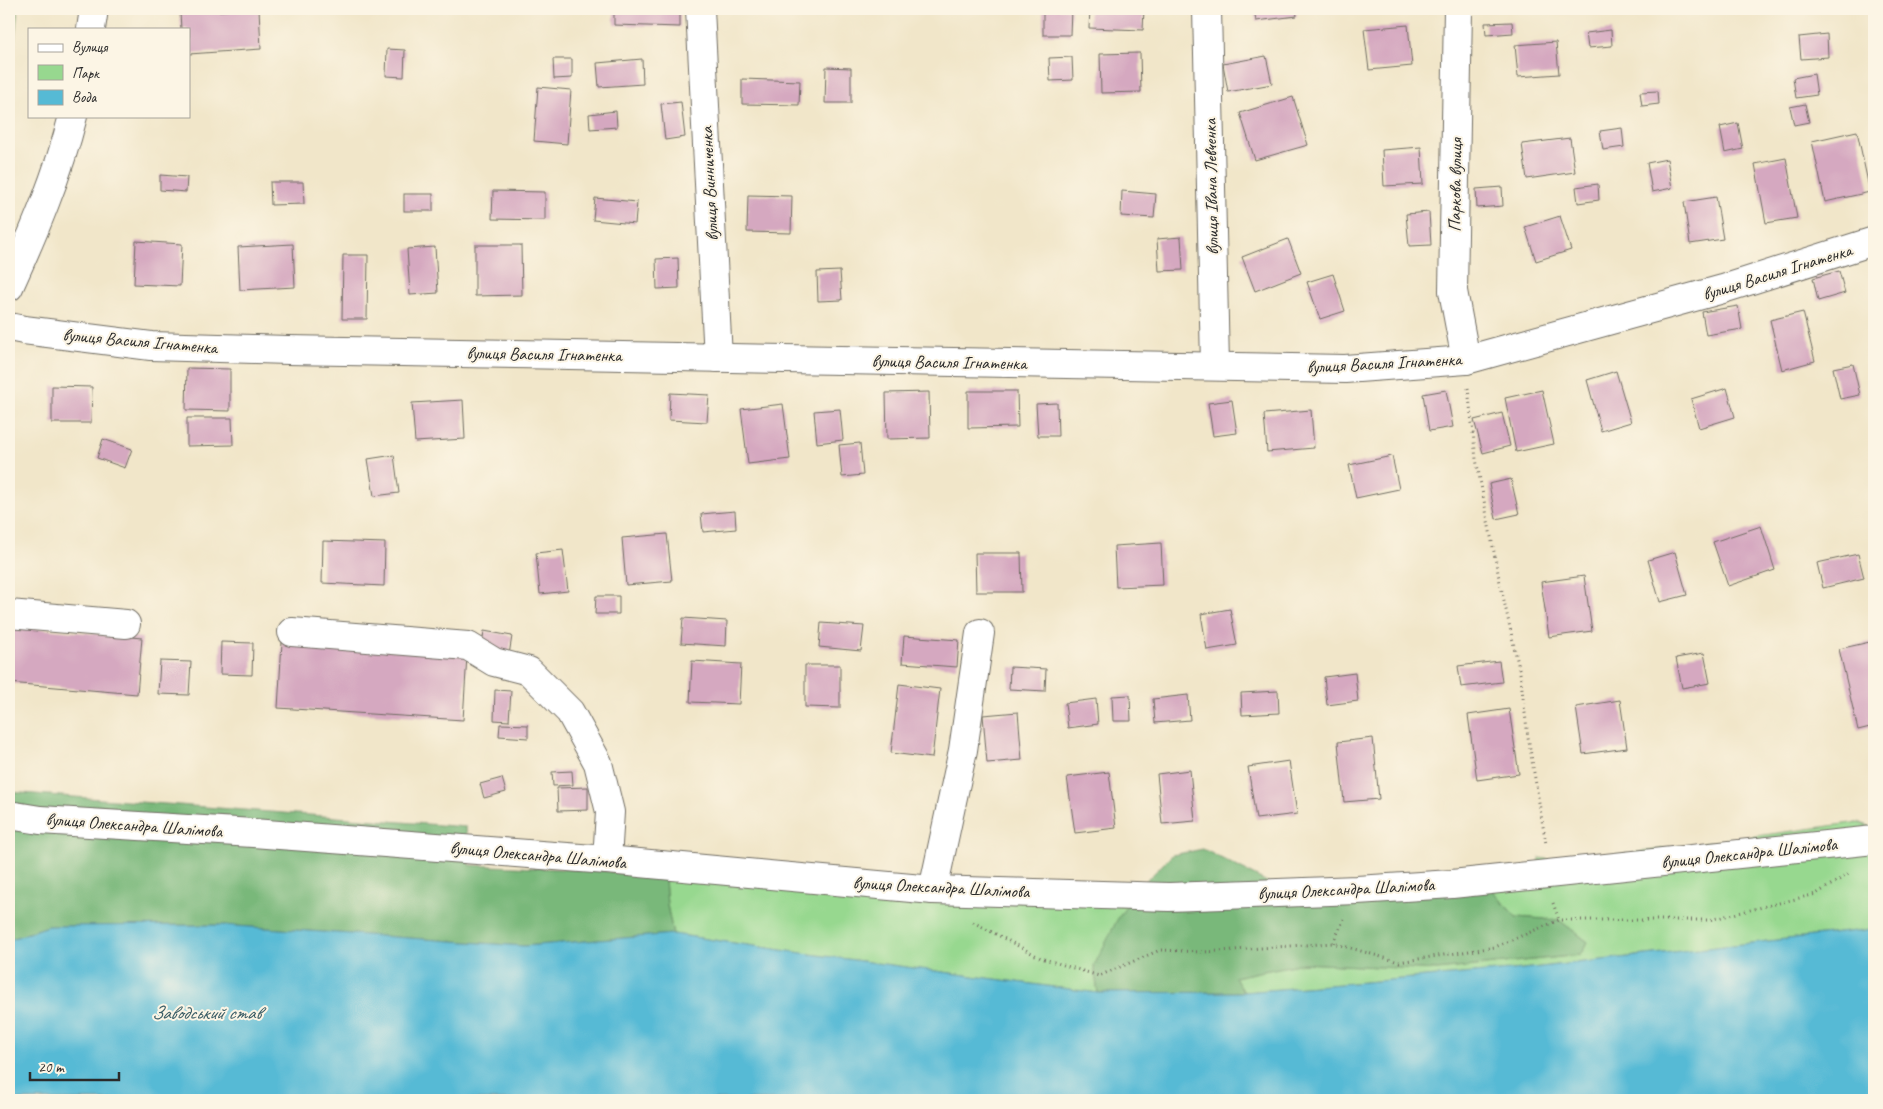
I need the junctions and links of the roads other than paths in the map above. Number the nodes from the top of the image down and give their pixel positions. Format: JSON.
{"nodes":[{"id":1,"x":94,"y":9,"type":"edge"},
{"id":2,"x":700,"y":9,"type":"edge"},
{"id":3,"x":1207,"y":9,"type":"edge"},
{"id":4,"x":1458,"y":9,"type":"edge"},
{"id":5,"x":91,"y":28,"type":"edge"},
{"id":6,"x":73,"y":118,"type":"edge"},
{"id":7,"x":1874,"y":242,"type":"edge"},
{"id":8,"x":9,"y":287,"type":"edge"},
{"id":9,"x":9,"y":327,"type":"edge"},
{"id":10,"x":718,"y":358,"type":"junction"},
{"id":11,"x":1466,"y":360,"type":"junction"},
{"id":12,"x":1215,"y":366,"type":"junction"},
{"id":13,"x":9,"y":614,"type":"edge"},
{"id":14,"x":126,"y":624,"type":"dead end"},
{"id":15,"x":292,"y":632,"type":"dead end"},
{"id":16,"x":980,"y":632,"type":"dead end"},
{"id":17,"x":9,"y":815,"type":"edge"},
{"id":18,"x":1874,"y":840,"type":"edge"},
{"id":19,"x":607,"y":860,"type":"junction"},
{"id":20,"x":933,"y":890,"type":"junction"}],
"edges":[{"from":1,"to":5,"type":"street"},
{"from":2,"to":10,"type":"street","name":"вулиця Винниченка"},
{"from":3,"to":12,"type":"street","name":"вулиця Івана Левченка"},
{"from":4,"to":11,"type":"street","name":"Паркова вулиця"},
{"from":6,"to":8,"type":"street"},
{"from":7,"to":11,"type":"street","name":"вулиця Василя Ігнатенка"},
{"from":9,"to":10,"type":"street","name":"вулиця Василя Ігнатенка"},
{"from":10,"to":12,"type":"street","name":"вулиця Василя Ігнатенка"},
{"from":11,"to":12,"type":"street","name":"вулиця Василя Ігнатенка"},
{"from":13,"to":14,"type":"street"},
{"from":15,"to":19,"type":"street"},
{"from":16,"to":20,"type":"street"},
{"from":17,"to":19,"type":"street","name":"вулиця Олександра Шалімова"},
{"from":18,"to":20,"type":"street","name":"вулиця Олександра Шалімова"},
{"from":19,"to":20,"type":"street","name":"вулиця Олександра Шалімова"}]}
